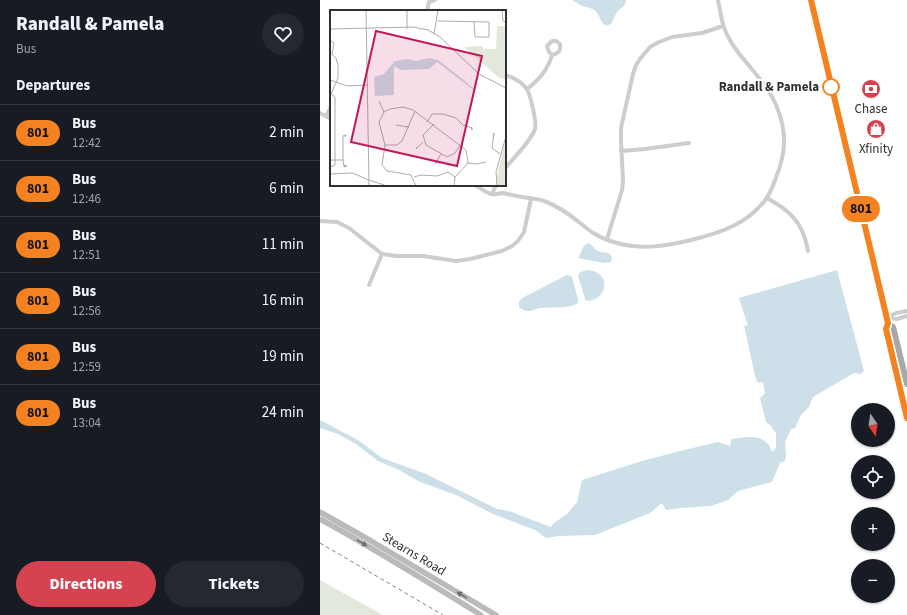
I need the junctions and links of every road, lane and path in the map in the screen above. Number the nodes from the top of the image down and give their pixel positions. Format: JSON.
{"nodes":[{"id":1,"x":434,"y":0,"type":"edge"},
{"id":2,"x":718,"y":0,"type":"edge"},
{"id":3,"x":811,"y":0,"type":"edge"},
{"id":4,"x":429,"y":1,"type":"edge"},
{"id":5,"x":723,"y":26,"type":"junction"},
{"id":6,"x":552,"y":55,"type":"dead end"},
{"id":7,"x":506,"y":75,"type":"edge"},
{"id":8,"x":527,"y":89,"type":"junction"},
{"id":9,"x":330,"y":108,"type":"edge"},
{"id":10,"x":320,"y":113,"type":"edge"},
{"id":11,"x":326,"y":116,"type":"junction"},
{"id":12,"x":330,"y":118,"type":"edge"},
{"id":13,"x":689,"y":142,"type":"dead end"},
{"id":14,"x":622,"y":150,"type":"junction"},
{"id":15,"x":506,"y":167,"type":"edge"},
{"id":16,"x":477,"y":186,"type":"edge"},
{"id":17,"x":496,"y":186,"type":"edge"},
{"id":18,"x":492,"y":194,"type":"junction"},
{"id":19,"x":767,"y":198,"type":"junction"},
{"id":20,"x":531,"y":199,"type":"junction"},
{"id":21,"x":320,"y":221,"type":"edge"},
{"id":22,"x":607,"y":239,"type":"junction"},
{"id":23,"x":808,"y":251,"type":"dead end"},
{"id":24,"x":382,"y":254,"type":"junction"},
{"id":25,"x":369,"y":285,"type":"dead end"},
{"id":26,"x":907,"y":311,"type":"edge"},
{"id":27,"x":907,"y":316,"type":"edge"},
{"id":28,"x":887,"y":321,"type":"junction"},
{"id":29,"x":907,"y":384,"type":"edge"},
{"id":30,"x":907,"y":418,"type":"edge"},
{"id":31,"x":320,"y":512,"type":"edge"},
{"id":32,"x":320,"y":519,"type":"edge"},
{"id":33,"x":481,"y":615,"type":"edge"},
{"id":34,"x":496,"y":615,"type":"edge"}],
"edges":[{"from":1,"to":4,"type":"street"},
{"from":2,"to":5,"type":"street"},
{"from":3,"to":28,"type":"main road"},
{"from":5,"to":14,"type":"street"},
{"from":5,"to":19,"type":"street"},
{"from":6,"to":8,"type":"street"},
{"from":7,"to":8,"type":"street"},
{"from":8,"to":15,"type":"street"},
{"from":9,"to":11,"type":"street"},
{"from":10,"to":11,"type":"street"},
{"from":11,"to":12,"type":"street"},
{"from":13,"to":14,"type":"street"},
{"from":14,"to":22,"type":"street"},
{"from":16,"to":18,"type":"street"},
{"from":17,"to":18,"type":"street"},
{"from":18,"to":20,"type":"street"},
{"from":19,"to":22,"type":"street"},
{"from":19,"to":23,"type":"street"},
{"from":20,"to":22,"type":"street"},
{"from":20,"to":24,"type":"street"},
{"from":21,"to":24,"type":"street"},
{"from":24,"to":25,"type":"street"},
{"from":26,"to":28,"type":"street"},
{"from":27,"to":28,"type":"street"},
{"from":28,"to":29,"type":"main road"},
{"from":28,"to":30,"type":"main road"},
{"from":34,"to":31,"type":"main road","name":"Stearns Road","one_way":true},
{"from":32,"to":33,"type":"main road","name":"Stearns Road","one_way":true}]}
